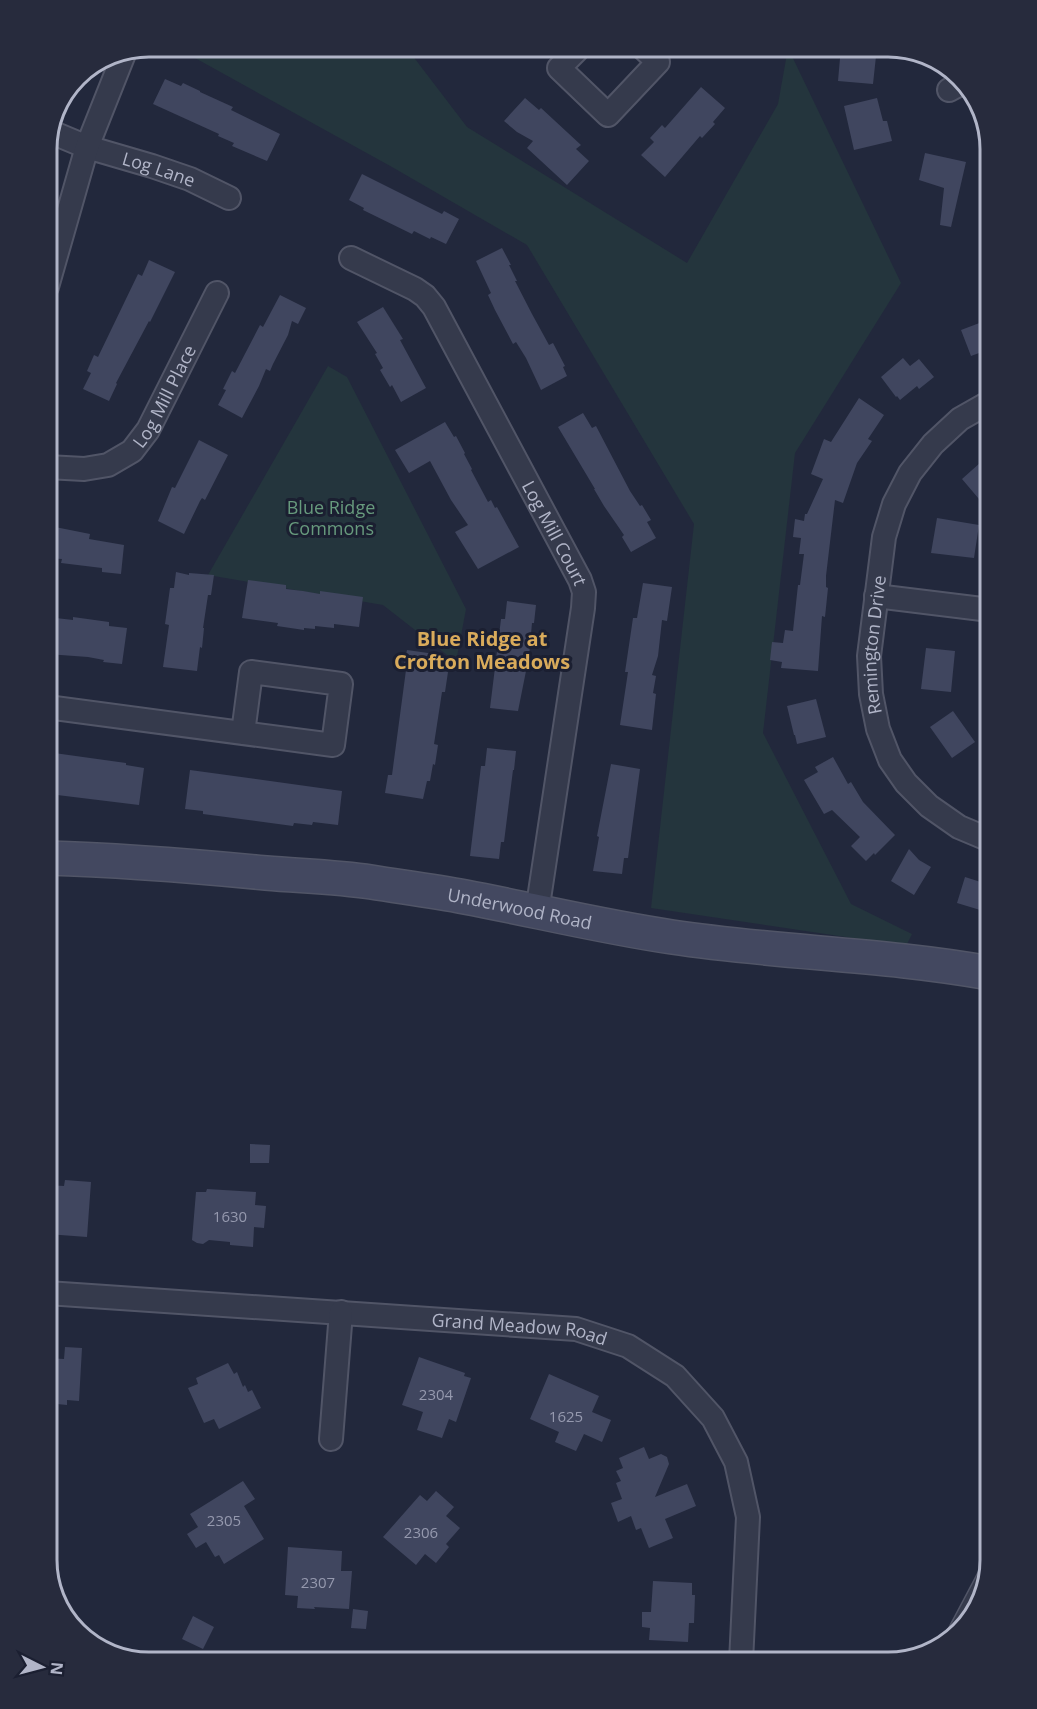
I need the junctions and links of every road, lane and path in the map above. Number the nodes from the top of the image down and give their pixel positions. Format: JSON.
{"nodes":[{"id":1,"x":570,"y":57,"type":"edge"},
{"id":2,"x":653,"y":57,"type":"edge"},
{"id":3,"x":121,"y":62,"type":"edge"},
{"id":4,"x":58,"y":135,"type":"edge"},
{"id":5,"x":87,"y":147,"type":"junction"},
{"id":6,"x":228,"y":198,"type":"dead end"},
{"id":7,"x":57,"y":252,"type":"edge"},
{"id":8,"x":351,"y":258,"type":"dead end"},
{"id":9,"x":217,"y":293,"type":"dead end"},
{"id":10,"x":980,"y":408,"type":"edge"},
{"id":11,"x":57,"y":468,"type":"edge"},
{"id":12,"x":876,"y":596,"type":"junction"},
{"id":13,"x":980,"y":609,"type":"edge"},
{"id":14,"x":57,"y":708,"type":"edge"},
{"id":15,"x":243,"y":733,"type":"junction"},
{"id":16,"x":980,"y":836,"type":"edge"},
{"id":17,"x":57,"y":859,"type":"edge"},
{"id":18,"x":537,"y":912,"type":"junction"},
{"id":19,"x":980,"y":972,"type":"edge"},
{"id":20,"x":57,"y":1294,"type":"edge"},
{"id":21,"x":341,"y":1312,"type":"junction"},
{"id":22,"x":331,"y":1439,"type":"dead end"},
{"id":23,"x":741,"y":1652,"type":"edge"}],
"edges":[{"from":1,"to":2,"type":"street"},
{"from":3,"to":5,"type":"street"},
{"from":4,"to":5,"type":"street","name":"Log Lane"},
{"from":5,"to":6,"type":"street","name":"Log Lane"},
{"from":5,"to":7,"type":"street"},
{"from":8,"to":18,"type":"street","name":"Log Mill Court"},
{"from":9,"to":11,"type":"street","name":"Log Mill Place"},
{"from":10,"to":12,"type":"street","name":"Remington Drive"},
{"from":12,"to":13,"type":"street"},
{"from":12,"to":16,"type":"street","name":"Remington Drive"},
{"from":14,"to":15,"type":"street"},
{"from":15,"to":15,"type":"street"},
{"from":17,"to":18,"type":"street","name":"Underwood Road"},
{"from":18,"to":19,"type":"street","name":"Underwood Road"},
{"from":20,"to":21,"type":"street","name":"Grand Meadow Road"},
{"from":21,"to":22,"type":"street"},
{"from":21,"to":23,"type":"street","name":"Grand Meadow Road"}]}
